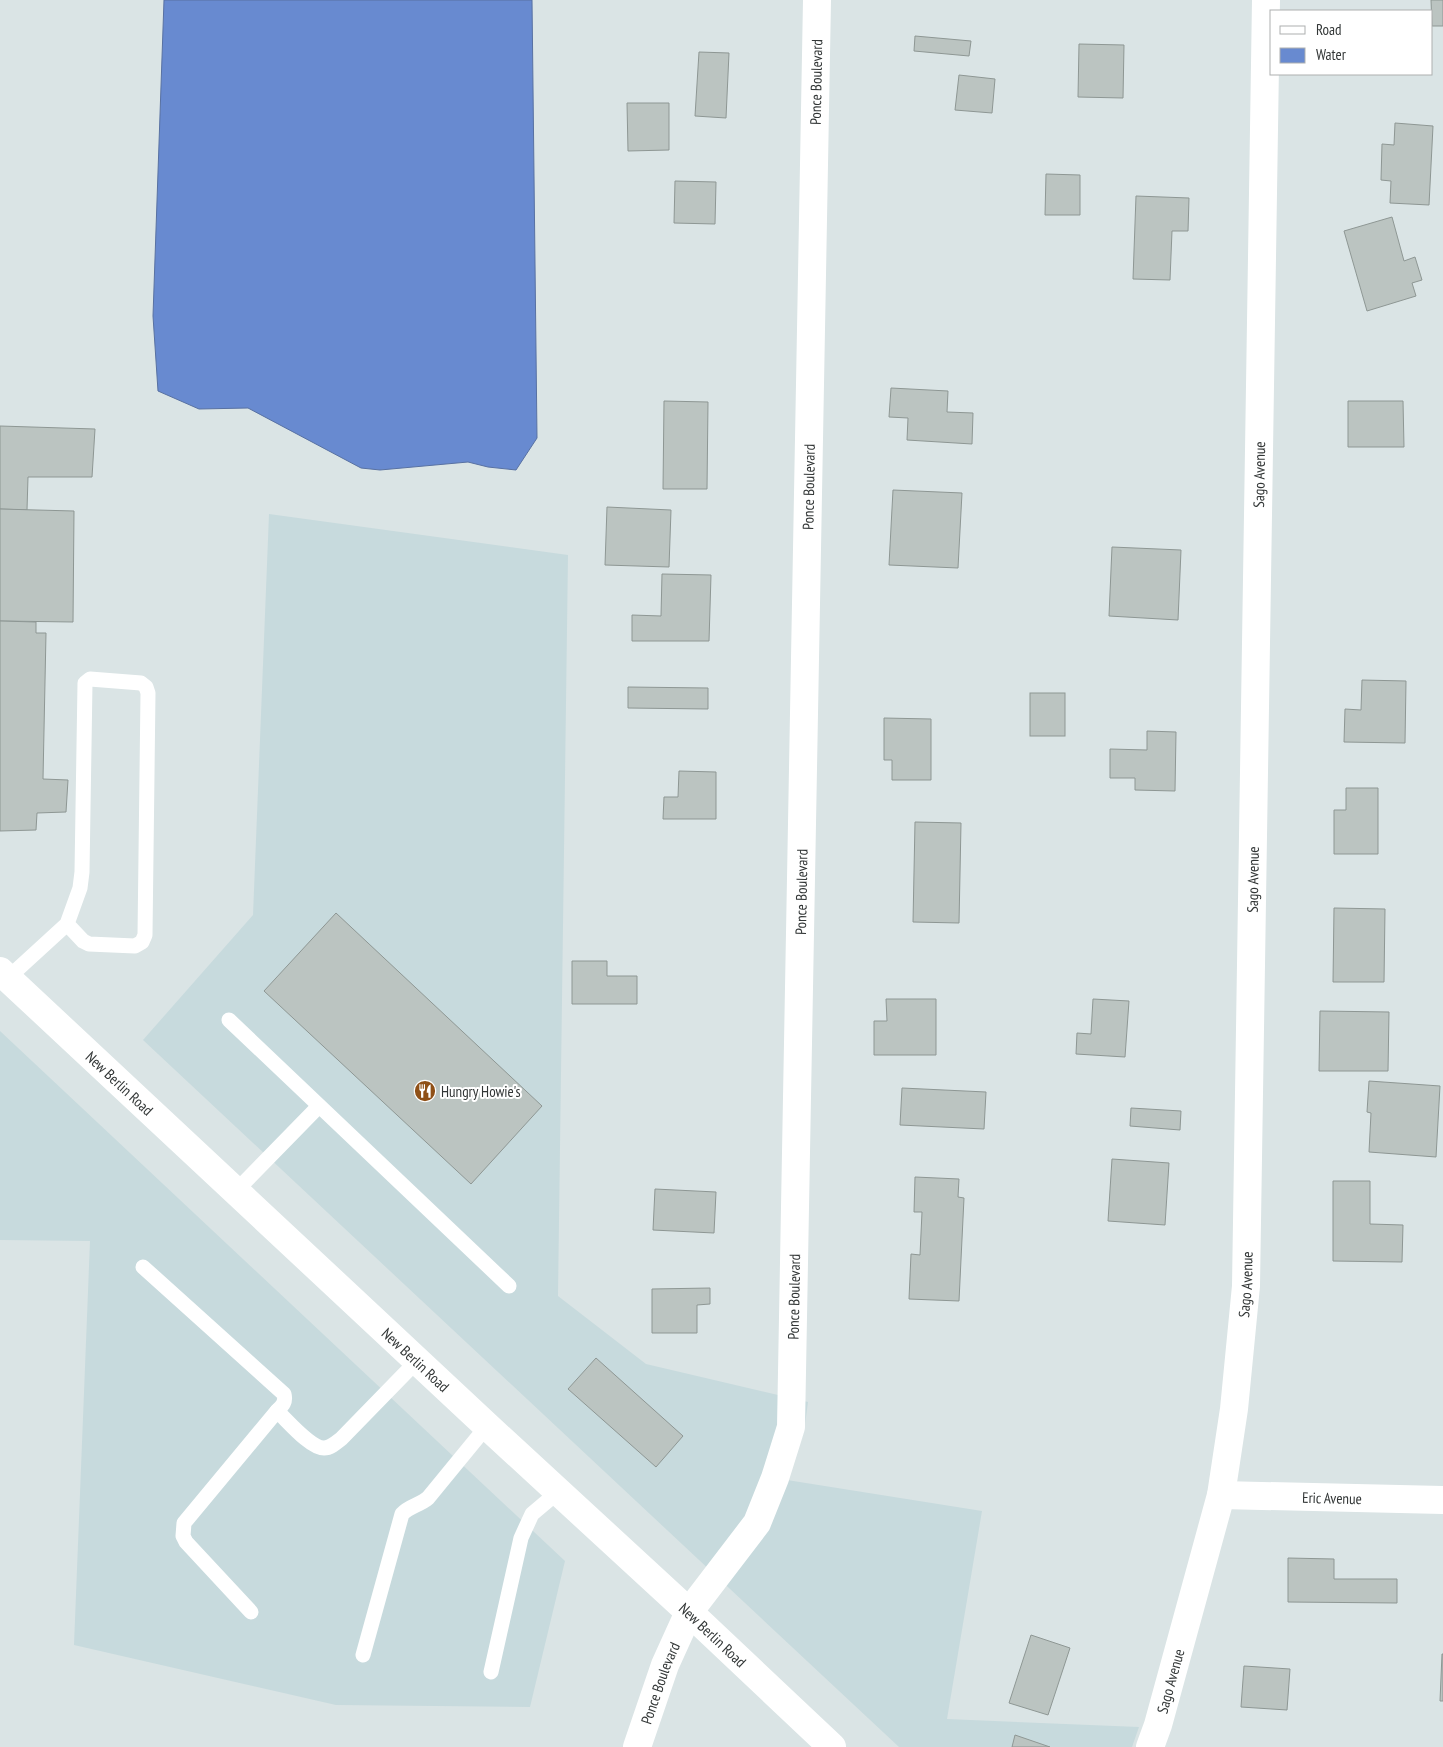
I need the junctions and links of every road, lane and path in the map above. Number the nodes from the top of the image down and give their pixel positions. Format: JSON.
{"nodes":[{"id":1,"x":816,"y":0,"type":"edge"},
{"id":2,"x":1266,"y":0,"type":"edge"},
{"id":3,"x":67,"y":924,"type":"junction"},
{"id":4,"x":4,"y":974,"type":"edge"},
{"id":5,"x":230,"y":1020,"type":"dead end"},
{"id":6,"x":319,"y":1106,"type":"junction"},
{"id":7,"x":236,"y":1191,"type":"junction"},
{"id":8,"x":143,"y":1267,"type":"dead end"},
{"id":9,"x":509,"y":1286,"type":"dead end"},
{"id":10,"x":418,"y":1360,"type":"junction"},
{"id":11,"x":277,"y":1411,"type":"junction"},
{"id":12,"x":487,"y":1426,"type":"junction"},
{"id":13,"x":558,"y":1492,"type":"junction"},
{"id":14,"x":1221,"y":1495,"type":"junction"},
{"id":15,"x":1443,"y":1500,"type":"edge"},
{"id":16,"x":251,"y":1612,"type":"dead end"},
{"id":17,"x":689,"y":1612,"type":"junction"},
{"id":18,"x":363,"y":1655,"type":"dead end"},
{"id":19,"x":491,"y":1672,"type":"dead end"},
{"id":20,"x":637,"y":1747,"type":"edge"},
{"id":21,"x":832,"y":1747,"type":"edge"},
{"id":22,"x":1150,"y":1747,"type":"edge"}],
"edges":[{"from":1,"to":17,"type":"street","name":"Ponce Boulevard"},
{"from":2,"to":14,"type":"street","name":"Sago Avenue"},
{"from":3,"to":3,"type":"lane"},
{"from":3,"to":4,"type":"lane"},
{"from":4,"to":7,"type":"street","name":"New Berlin Road"},
{"from":5,"to":6,"type":"lane"},
{"from":6,"to":7,"type":"lane"},
{"from":6,"to":9,"type":"lane"},
{"from":7,"to":10,"type":"street","name":"New Berlin Road"},
{"from":8,"to":11,"type":"lane"},
{"from":10,"to":11,"type":"lane"},
{"from":10,"to":12,"type":"street","name":"New Berlin Road"},
{"from":11,"to":16,"type":"lane"},
{"from":12,"to":13,"type":"street","name":"New Berlin Road"},
{"from":12,"to":18,"type":"lane"},
{"from":13,"to":17,"type":"street","name":"New Berlin Road"},
{"from":13,"to":19,"type":"lane"},
{"from":14,"to":15,"type":"street","name":"Eric Avenue"},
{"from":14,"to":22,"type":"street","name":"Sago Avenue"},
{"from":17,"to":20,"type":"street","name":"Ponce Boulevard"},
{"from":17,"to":21,"type":"street","name":"New Berlin Road"}]}
